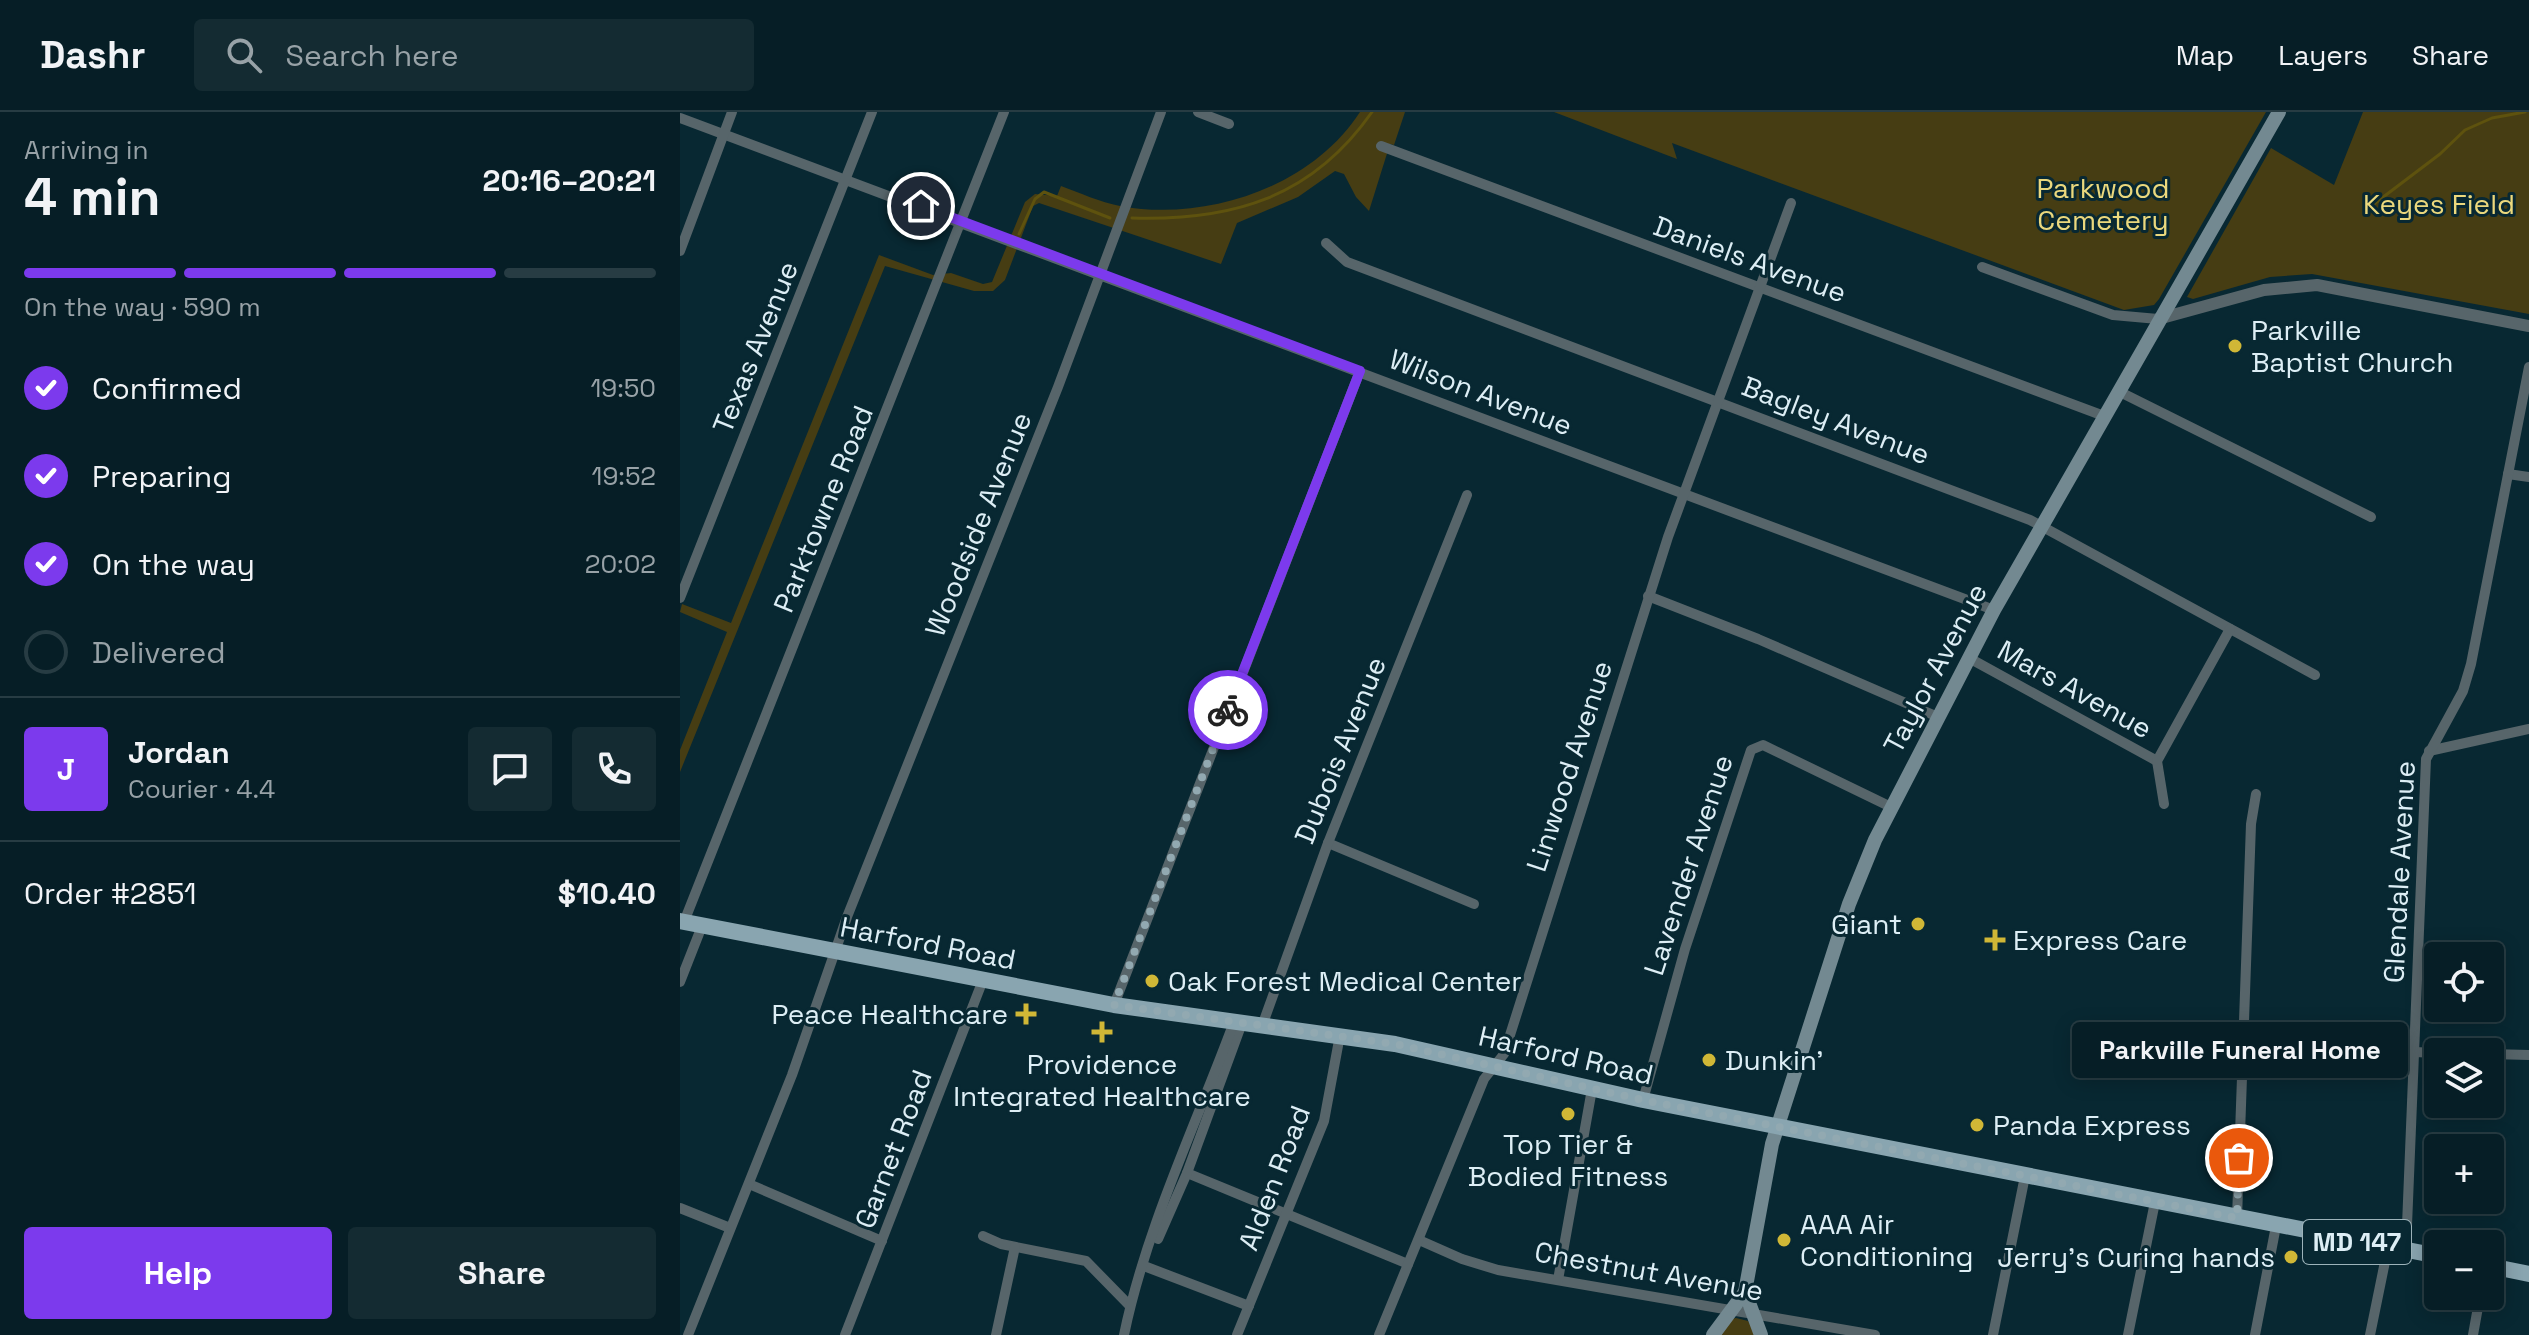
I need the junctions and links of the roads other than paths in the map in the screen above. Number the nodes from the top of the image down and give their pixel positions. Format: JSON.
{"nodes":[{"id":1,"x":732,"y":112,"type":"edge"},
{"id":2,"x":872,"y":112,"type":"edge"},
{"id":3,"x":1004,"y":112,"type":"edge"},
{"id":4,"x":1161,"y":112,"type":"edge"},
{"id":5,"x":1198,"y":112,"type":"edge"},
{"id":6,"x":2279,"y":112,"type":"edge"},
{"id":7,"x":680,"y":118,"type":"edge"},
{"id":8,"x":1229,"y":124,"type":"dead end"},
{"id":9,"x":725,"y":134,"type":"junction"},
{"id":10,"x":1381,"y":146,"type":"dead end"},
{"id":11,"x":847,"y":179,"type":"junction"},
{"id":12,"x":1791,"y":203,"type":"dead end"},
{"id":13,"x":964,"y":222,"type":"junction"},
{"id":14,"x":1326,"y":243,"type":"dead end"},
{"id":15,"x":680,"y":251,"type":"edge"},
{"id":16,"x":1982,"y":267,"type":"dead end"},
{"id":17,"x":1101,"y":274,"type":"junction"},
{"id":18,"x":1760,"y":288,"type":"junction"},
{"id":19,"x":2158,"y":319,"type":"junction"},
{"id":20,"x":2529,"y":326,"type":"edge"},
{"id":21,"x":2529,"y":367,"type":"edge"},
{"id":22,"x":1360,"y":371,"type":"junction"},
{"id":23,"x":2118,"y":391,"type":"junction"},
{"id":24,"x":1717,"y":401,"type":"junction"},
{"id":25,"x":2104,"y":416,"type":"junction"},
{"id":26,"x":2508,"y":474,"type":"junction"},
{"id":27,"x":2529,"y":477,"type":"edge"},
{"id":28,"x":1682,"y":494,"type":"junction"},
{"id":29,"x":1467,"y":495,"type":"dead end"},
{"id":30,"x":2371,"y":517,"type":"dead end"},
{"id":31,"x":2041,"y":526,"type":"junction"},
{"id":32,"x":1648,"y":596,"type":"junction"},
{"id":33,"x":680,"y":598,"type":"edge"},
{"id":34,"x":1994,"y":610,"type":"junction"},
{"id":35,"x":2230,"y":629,"type":"junction"},
{"id":36,"x":1969,"y":658,"type":"junction"},
{"id":37,"x":2315,"y":675,"type":"dead end"},
{"id":38,"x":1938,"y":717,"type":"junction"},
{"id":39,"x":2529,"y":729,"type":"edge"},
{"id":40,"x":2429,"y":751,"type":"junction"},
{"id":41,"x":2157,"y":761,"type":"junction"},
{"id":42,"x":2256,"y":794,"type":"dead end"},
{"id":43,"x":2164,"y":804,"type":"dead end"},
{"id":44,"x":1891,"y":807,"type":"junction"},
{"id":45,"x":1328,"y":843,"type":"junction"},
{"id":46,"x":1474,"y":904,"type":"dead end"},
{"id":47,"x":682,"y":922,"type":"edge"},
{"id":48,"x":702,"y":926,"type":"junction"},
{"id":49,"x":837,"y":952,"type":"junction"},
{"id":50,"x":983,"y":980,"type":"junction"},
{"id":51,"x":680,"y":982,"type":"edge"},
{"id":52,"x":1114,"y":1005,"type":"junction"},
{"id":53,"x":1238,"y":1023,"type":"junction"},
{"id":54,"x":1262,"y":1026,"type":"junction"},
{"id":55,"x":1340,"y":1035,"type":"junction"},
{"id":56,"x":2414,"y":1052,"type":"junction"},
{"id":57,"x":2424,"y":1052,"type":"edge"},
{"id":58,"x":2504,"y":1054,"type":"edge"},
{"id":59,"x":2529,"y":1055,"type":"edge"},
{"id":60,"x":1495,"y":1065,"type":"junction"},
{"id":61,"x":1592,"y":1089,"type":"junction"},
{"id":62,"x":1643,"y":1100,"type":"junction"},
{"id":63,"x":1777,"y":1127,"type":"junction"},
{"id":64,"x":1187,"y":1173,"type":"junction"},
{"id":65,"x":2025,"y":1176,"type":"junction"},
{"id":66,"x":749,"y":1184,"type":"junction"},
{"id":67,"x":1174,"y":1191,"type":"junction"},
{"id":68,"x":2155,"y":1202,"type":"junction"},
{"id":69,"x":680,"y":1208,"type":"edge"},
{"id":70,"x":1288,"y":1215,"type":"junction"},
{"id":71,"x":2237,"y":1218,"type":"junction"},
{"id":72,"x":2276,"y":1226,"type":"junction"},
{"id":73,"x":730,"y":1228,"type":"junction"},
{"id":74,"x":983,"y":1236,"type":"dead end"},
{"id":75,"x":1419,"y":1240,"type":"junction"},
{"id":76,"x":882,"y":1241,"type":"junction"},
{"id":77,"x":1015,"y":1247,"type":"junction"},
{"id":78,"x":2388,"y":1247,"type":"junction"},
{"id":79,"x":2406,"y":1250,"type":"junction"},
{"id":80,"x":2424,"y":1253,"type":"edge"},
{"id":81,"x":1408,"y":1264,"type":"junction"},
{"id":82,"x":1144,"y":1266,"type":"junction"},
{"id":83,"x":2504,"y":1268,"type":"edge"},
{"id":84,"x":2529,"y":1272,"type":"edge"},
{"id":85,"x":1558,"y":1280,"type":"junction"},
{"id":86,"x":1745,"y":1292,"type":"junction"},
{"id":87,"x":1130,"y":1306,"type":"junction"},
{"id":88,"x":1249,"y":1306,"type":"junction"},
{"id":89,"x":1731,"y":1310,"type":"junction"},
{"id":90,"x":2477,"y":1310,"type":"edge"},
{"id":91,"x":1754,"y":1314,"type":"junction"},
{"id":92,"x":688,"y":1335,"type":"edge"},
{"id":93,"x":845,"y":1335,"type":"edge"},
{"id":94,"x":996,"y":1335,"type":"edge"},
{"id":95,"x":1124,"y":1335,"type":"edge"},
{"id":96,"x":1237,"y":1335,"type":"edge"},
{"id":97,"x":1379,"y":1335,"type":"edge"},
{"id":98,"x":1713,"y":1335,"type":"edge"},
{"id":99,"x":1761,"y":1335,"type":"edge"},
{"id":100,"x":1875,"y":1335,"type":"edge"},
{"id":101,"x":1993,"y":1335,"type":"edge"},
{"id":102,"x":2128,"y":1335,"type":"edge"},
{"id":103,"x":2255,"y":1335,"type":"edge"},
{"id":104,"x":2370,"y":1335,"type":"edge"},
{"id":105,"x":2473,"y":1335,"type":"edge"}],
"edges":[{"from":1,"to":9,"type":"street"},
{"from":2,"to":11,"type":"street","name":"Texas Avenue"},
{"from":3,"to":13,"type":"street","name":"Parktowne Road"},
{"from":4,"to":17,"type":"street","name":"Woodside Avenue"},
{"from":5,"to":8,"type":"street"},
{"from":6,"to":19,"type":"main road","name":"Taylor Avenue"},
{"from":7,"to":9,"type":"street","name":"Wilson Avenue"},
{"from":9,"to":11,"type":"street","name":"Wilson Avenue"},
{"from":9,"to":15,"type":"street"},
{"from":10,"to":18,"type":"street","name":"Daniels Avenue"},
{"from":11,"to":13,"type":"street","name":"Wilson Avenue"},
{"from":11,"to":33,"type":"street","name":"Texas Avenue"},
{"from":12,"to":18,"type":"street","name":"Linwood Avenue"},
{"from":13,"to":17,"type":"street","name":"Wilson Avenue"},
{"from":13,"to":47,"type":"street","name":"Parktowne Road"},
{"from":14,"to":24,"type":"street","name":"Bagley Avenue"},
{"from":16,"to":19,"type":"street"},
{"from":17,"to":22,"type":"street","name":"Wilson Avenue"},
{"from":17,"to":49,"type":"street","name":"Woodside Avenue"},
{"from":18,"to":24,"type":"street","name":"Linwood Avenue"},
{"from":18,"to":25,"type":"street","name":"Daniels Avenue"},
{"from":19,"to":20,"type":"street"},
{"from":19,"to":23,"type":"main road","name":"Taylor Avenue"},
{"from":21,"to":26,"type":"street","name":"Glendale Avenue"},
{"from":22,"to":28,"type":"street","name":"Wilson Avenue"},
{"from":22,"to":52,"type":"street"},
{"from":23,"to":25,"type":"main road","name":"Taylor Avenue"},
{"from":23,"to":30,"type":"street"},
{"from":24,"to":28,"type":"street","name":"Linwood Avenue"},
{"from":24,"to":31,"type":"street","name":"Bagley Avenue"},
{"from":25,"to":31,"type":"main road","name":"Taylor Avenue"},
{"from":26,"to":27,"type":"street"},
{"from":26,"to":40,"type":"street","name":"Glendale Avenue"},
{"from":28,"to":32,"type":"street","name":"Linwood Avenue"},
{"from":28,"to":34,"type":"street","name":"Wilson Avenue"},
{"from":29,"to":45,"type":"street","name":"Dubois Avenue"},
{"from":31,"to":34,"type":"main road","name":"Taylor Avenue"},
{"from":31,"to":35,"type":"street","name":"Bagley Avenue"},
{"from":32,"to":38,"type":"street"},
{"from":32,"to":60,"type":"street","name":"Linwood Avenue"},
{"from":34,"to":36,"type":"main road","name":"Taylor Avenue"},
{"from":35,"to":37,"type":"street","name":"Bagley Avenue"},
{"from":35,"to":41,"type":"street"},
{"from":36,"to":38,"type":"main road","name":"Taylor Avenue"},
{"from":36,"to":41,"type":"street","name":"Mars Avenue"},
{"from":38,"to":44,"type":"main road","name":"Taylor Avenue"},
{"from":39,"to":40,"type":"street"},
{"from":40,"to":56,"type":"street","name":"Glendale Avenue"},
{"from":41,"to":43,"type":"street"},
{"from":42,"to":71,"type":"street"},
{"from":44,"to":62,"type":"street","name":"Lavender Avenue"},
{"from":44,"to":63,"type":"main road","name":"Taylor Avenue"},
{"from":45,"to":46,"type":"street"},
{"from":45,"to":54,"type":"street","name":"Dubois Avenue"},
{"from":47,"to":48,"type":"main road","name":"Harford Road","number":"MD 147"},
{"from":48,"to":49,"type":"main road","name":"Harford Road","number":"MD 147"},
{"from":48,"to":51,"type":"street"},
{"from":49,"to":50,"type":"main road","name":"Harford Road","number":"MD 147"},
{"from":49,"to":66,"type":"street","name":"Woodside Avenue"},
{"from":50,"to":52,"type":"main road","name":"Harford Road","number":"MD 147"},
{"from":50,"to":76,"type":"street","name":"Garnet Road"},
{"from":52,"to":53,"type":"main road","name":"Harford Road","number":"MD 147"},
{"from":53,"to":54,"type":"main road","name":"Harford Road","number":"MD 147"},
{"from":53,"to":64,"type":"street"},
{"from":53,"to":67,"type":"street"},
{"from":54,"to":55,"type":"main road","name":"Harford Road","number":"MD 147"},
{"from":55,"to":60,"type":"main road","name":"Harford Road","number":"MD 147"},
{"from":55,"to":70,"type":"street","name":"Alden Road"},
{"from":56,"to":57,"type":"street"},
{"from":56,"to":79,"type":"street","name":"Glendale Avenue"},
{"from":58,"to":59,"type":"street"},
{"from":60,"to":61,"type":"main road","name":"Harford Road","number":"MD 147"},
{"from":60,"to":75,"type":"street","name":"Linwood Avenue"},
{"from":61,"to":62,"type":"main road","name":"Harford Road","number":"MD 147"},
{"from":61,"to":85,"type":"street"},
{"from":62,"to":63,"type":"main road","name":"Harford Road","number":"MD 147"},
{"from":63,"to":65,"type":"main road","name":"Harford Road","number":"MD 147"},
{"from":63,"to":86,"type":"main road","name":"Taylor Avenue"},
{"from":64,"to":67,"type":"street"},
{"from":64,"to":70,"type":"street"},
{"from":65,"to":68,"type":"main road","name":"Harford Road","number":"MD 147"},
{"from":65,"to":101,"type":"street"},
{"from":66,"to":73,"type":"street","name":"Woodside Avenue"},
{"from":66,"to":76,"type":"street"},
{"from":67,"to":82,"type":"street"},
{"from":68,"to":71,"type":"main road","name":"Harford Road","number":"MD 147"},
{"from":68,"to":102,"type":"street"},
{"from":69,"to":73,"type":"street"},
{"from":70,"to":81,"type":"street"},
{"from":70,"to":88,"type":"street","name":"Alden Road"},
{"from":71,"to":72,"type":"main road","name":"Harford Road","number":"MD 147"},
{"from":72,"to":78,"type":"main road","name":"Harford Road","number":"MD 147"},
{"from":72,"to":103,"type":"street"},
{"from":73,"to":92,"type":"street","name":"Woodside Avenue"},
{"from":74,"to":77,"type":"street"},
{"from":75,"to":81,"type":"street","name":"Linwood Avenue"},
{"from":75,"to":85,"type":"street","name":"Chestnut Avenue"},
{"from":76,"to":93,"type":"street","name":"Garnet Road"},
{"from":77,"to":87,"type":"street"},
{"from":77,"to":94,"type":"street"},
{"from":78,"to":79,"type":"main road","name":"Harford Road","number":"MD 147"},
{"from":78,"to":104,"type":"street"},
{"from":79,"to":80,"type":"main road","name":"Harford Road","number":"MD 147"},
{"from":81,"to":97,"type":"street","name":"Linwood Avenue"},
{"from":82,"to":87,"type":"street"},
{"from":82,"to":88,"type":"street"},
{"from":83,"to":84,"type":"main road"},
{"from":85,"to":89,"type":"street","name":"Chestnut Avenue"},
{"from":86,"to":89,"type":"main road","name":"Taylor Avenue"},
{"from":86,"to":91,"type":"main road"},
{"from":87,"to":95,"type":"street"},
{"from":88,"to":96,"type":"street","name":"Alden Road"},
{"from":89,"to":91,"type":"street","name":"Chestnut Avenue"},
{"from":89,"to":98,"type":"main road","name":"Taylor Avenue"},
{"from":90,"to":105,"type":"street"},
{"from":91,"to":99,"type":"main road"},
{"from":91,"to":100,"type":"street","name":"Chestnut Avenue"}]}
